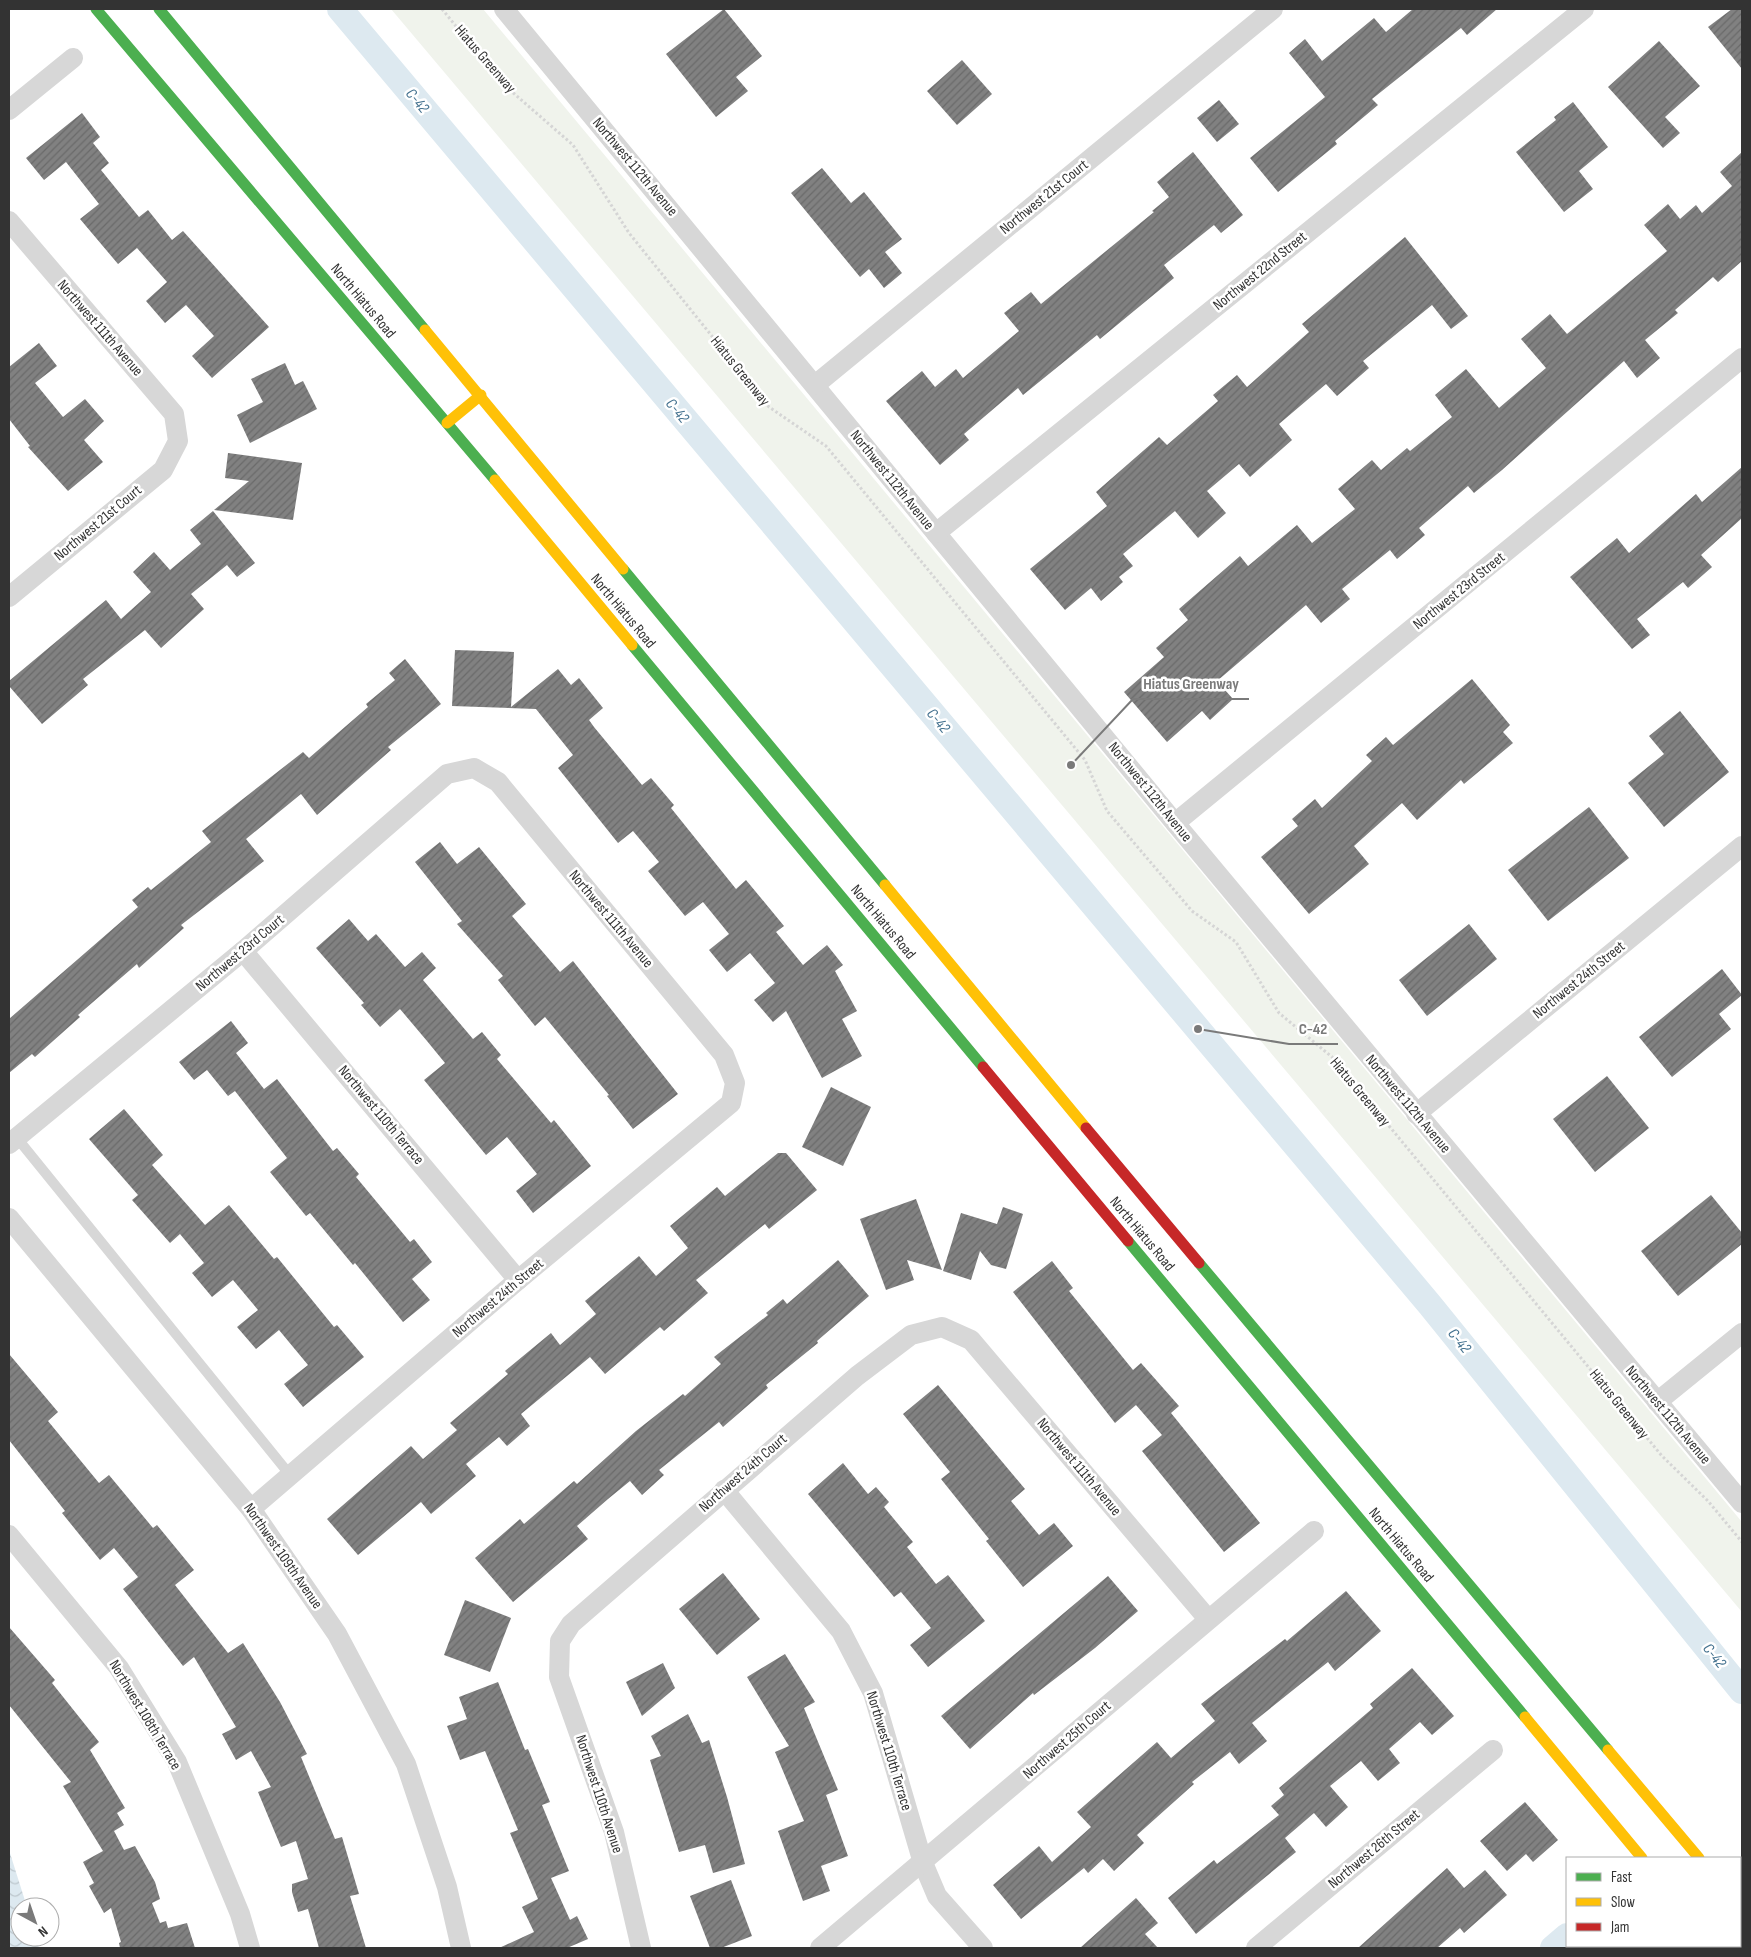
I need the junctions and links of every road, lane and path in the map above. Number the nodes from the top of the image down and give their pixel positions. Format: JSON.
{"nodes":[{"id":1,"x":96,"y":9,"type":"edge"},
{"id":2,"x":159,"y":9,"type":"edge"},
{"id":3,"x":442,"y":9,"type":"edge"},
{"id":4,"x":504,"y":9,"type":"edge"},
{"id":5,"x":1273,"y":9,"type":"edge"},
{"id":6,"x":1584,"y":9,"type":"edge"},
{"id":7,"x":73,"y":58,"type":"dead end"},
{"id":8,"x":9,"y":110,"type":"edge"},
{"id":9,"x":9,"y":221,"type":"edge"},
{"id":10,"x":1742,"y":358,"type":"edge"},
{"id":11,"x":815,"y":385,"type":"junction"},
{"id":12,"x":481,"y":395,"type":"junction"},
{"id":13,"x":447,"y":423,"type":"junction"},
{"id":14,"x":178,"y":441,"type":"joint"},
{"id":15,"x":936,"y":533,"type":"junction"},
{"id":16,"x":9,"y":598,"type":"edge"},
{"id":17,"x":474,"y":768,"type":"joint"},
{"id":18,"x":1175,"y":823,"type":"junction"},
{"id":19,"x":1742,"y":846,"type":"edge"},
{"id":20,"x":243,"y":951,"type":"junction"},
{"id":21,"x":735,"y":1083,"type":"joint"},
{"id":22,"x":1416,"y":1114,"type":"junction"},
{"id":23,"x":13,"y":1141,"type":"edge"},
{"id":24,"x":9,"y":1218,"type":"edge"},
{"id":25,"x":518,"y":1280,"type":"junction"},
{"id":26,"x":942,"y":1327,"type":"joint"},
{"id":27,"x":1742,"y":1333,"type":"edge"},
{"id":28,"x":1657,"y":1402,"type":"junction"},
{"id":29,"x":290,"y":1475,"type":"junction"},
{"id":30,"x":724,"y":1490,"type":"junction"},
{"id":31,"x":1742,"y":1503,"type":"edge"},
{"id":32,"x":251,"y":1509,"type":"junction"},
{"id":33,"x":1314,"y":1531,"type":"dead end"},
{"id":34,"x":9,"y":1535,"type":"edge"},
{"id":35,"x":1742,"y":1542,"type":"edge"},
{"id":36,"x":1208,"y":1619,"type":"junction"},
{"id":37,"x":560,"y":1641,"type":"joint"},
{"id":38,"x":1492,"y":1750,"type":"dead end"},
{"id":39,"x":1641,"y":1857,"type":"edge"},
{"id":40,"x":1697,"y":1857,"type":"edge"},
{"id":41,"x":923,"y":1863,"type":"junction"},
{"id":42,"x":250,"y":1948,"type":"edge"},
{"id":43,"x":461,"y":1948,"type":"edge"},
{"id":44,"x":641,"y":1948,"type":"edge"},
{"id":45,"x":820,"y":1948,"type":"edge"},
{"id":46,"x":984,"y":1948,"type":"edge"},
{"id":47,"x":1256,"y":1948,"type":"edge"}],
"edges":[{"from":1,"to":13,"type":"main road","name":"North Hiatus Road"},
{"from":2,"to":12,"type":"main road","name":"North Hiatus Road"},
{"from":3,"to":35,"type":"path","name":"Hiatus Greenway"},
{"from":4,"to":11,"type":"street","name":"Northwest 112th Avenue"},
{"from":5,"to":11,"type":"street","name":"Northwest 21st Court"},
{"from":6,"to":15,"type":"street","name":"Northwest 22nd Street"},
{"from":7,"to":8,"type":"street"},
{"from":9,"to":14,"type":"street","name":"Northwest 111th Avenue"},
{"from":10,"to":18,"type":"street","name":"Northwest 23rd Street"},
{"from":11,"to":15,"type":"street","name":"Northwest 112th Avenue"},
{"from":12,"to":13,"type":"main road"},
{"from":12,"to":40,"type":"main road","name":"North Hiatus Road"},
{"from":13,"to":39,"type":"main road","name":"North Hiatus Road"},
{"from":14,"to":16,"type":"street","name":"Northwest 21st Court"},
{"from":15,"to":18,"type":"street","name":"Northwest 112th Avenue"},
{"from":17,"to":20,"type":"street","name":"Northwest 23rd Court"},
{"from":17,"to":21,"type":"street","name":"Northwest 111th Avenue"},
{"from":18,"to":22,"type":"street","name":"Northwest 112th Avenue"},
{"from":19,"to":22,"type":"street","name":"Northwest 24th Street"},
{"from":20,"to":23,"type":"street","name":"Northwest 23rd Court"},
{"from":20,"to":25,"type":"street","name":"Northwest 110th Terrace"},
{"from":21,"to":25,"type":"street","name":"Northwest 24th Street"},
{"from":22,"to":28,"type":"street","name":"Northwest 112th Avenue"},
{"from":23,"to":29,"type":"lane"},
{"from":24,"to":32,"type":"street","name":"Northwest 109th Avenue"},
{"from":25,"to":29,"type":"street","name":"Northwest 24th Street"},
{"from":26,"to":30,"type":"street","name":"Northwest 24th Court"},
{"from":26,"to":36,"type":"street","name":"Northwest 111th Avenue"},
{"from":27,"to":28,"type":"street"},
{"from":28,"to":31,"type":"street","name":"Northwest 112th Avenue"},
{"from":29,"to":32,"type":"street","name":"Northwest 24th Street"},
{"from":30,"to":37,"type":"street","name":"Northwest 24th Court"},
{"from":30,"to":41,"type":"street","name":"Northwest 110th Terrace"},
{"from":32,"to":43,"type":"street","name":"Northwest 109th Avenue"},
{"from":33,"to":36,"type":"street","name":"Northwest 25th Court"},
{"from":34,"to":42,"type":"street","name":"Northwest 108th Terrace"},
{"from":36,"to":41,"type":"street","name":"Northwest 25th Court"},
{"from":37,"to":44,"type":"street","name":"Northwest 110th Avenue"},
{"from":38,"to":47,"type":"street","name":"Northwest 26th Street"},
{"from":41,"to":45,"type":"street","name":"Northwest 25th Court"},
{"from":41,"to":46,"type":"street","name":"Northwest 110th Terrace"}]}
